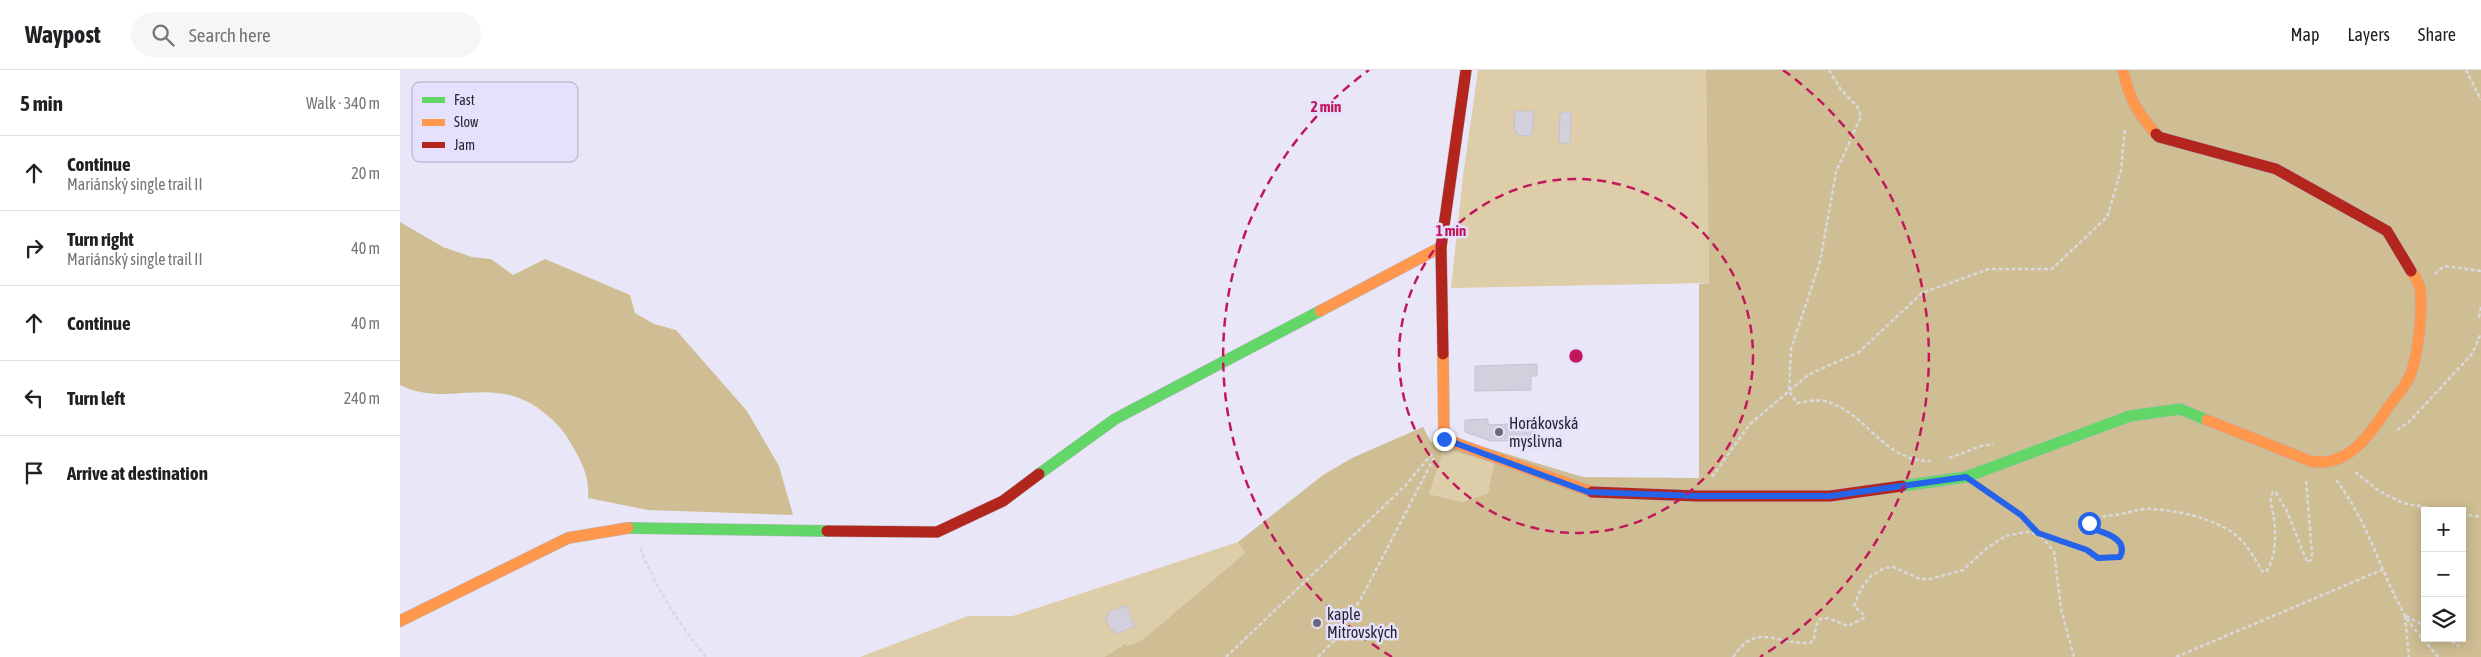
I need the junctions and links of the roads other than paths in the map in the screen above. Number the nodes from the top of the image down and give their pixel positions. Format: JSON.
{"nodes":[{"id":1,"x":1466,"y":70,"type":"edge"},
{"id":2,"x":2123,"y":70,"type":"edge"},
{"id":3,"x":1441,"y":247,"type":"junction"},
{"id":4,"x":400,"y":621,"type":"edge"}],
"edges":[{"from":1,"to":3,"type":"street"},
{"from":2,"to":3,"type":"street"},
{"from":3,"to":4,"type":"street"}]}
